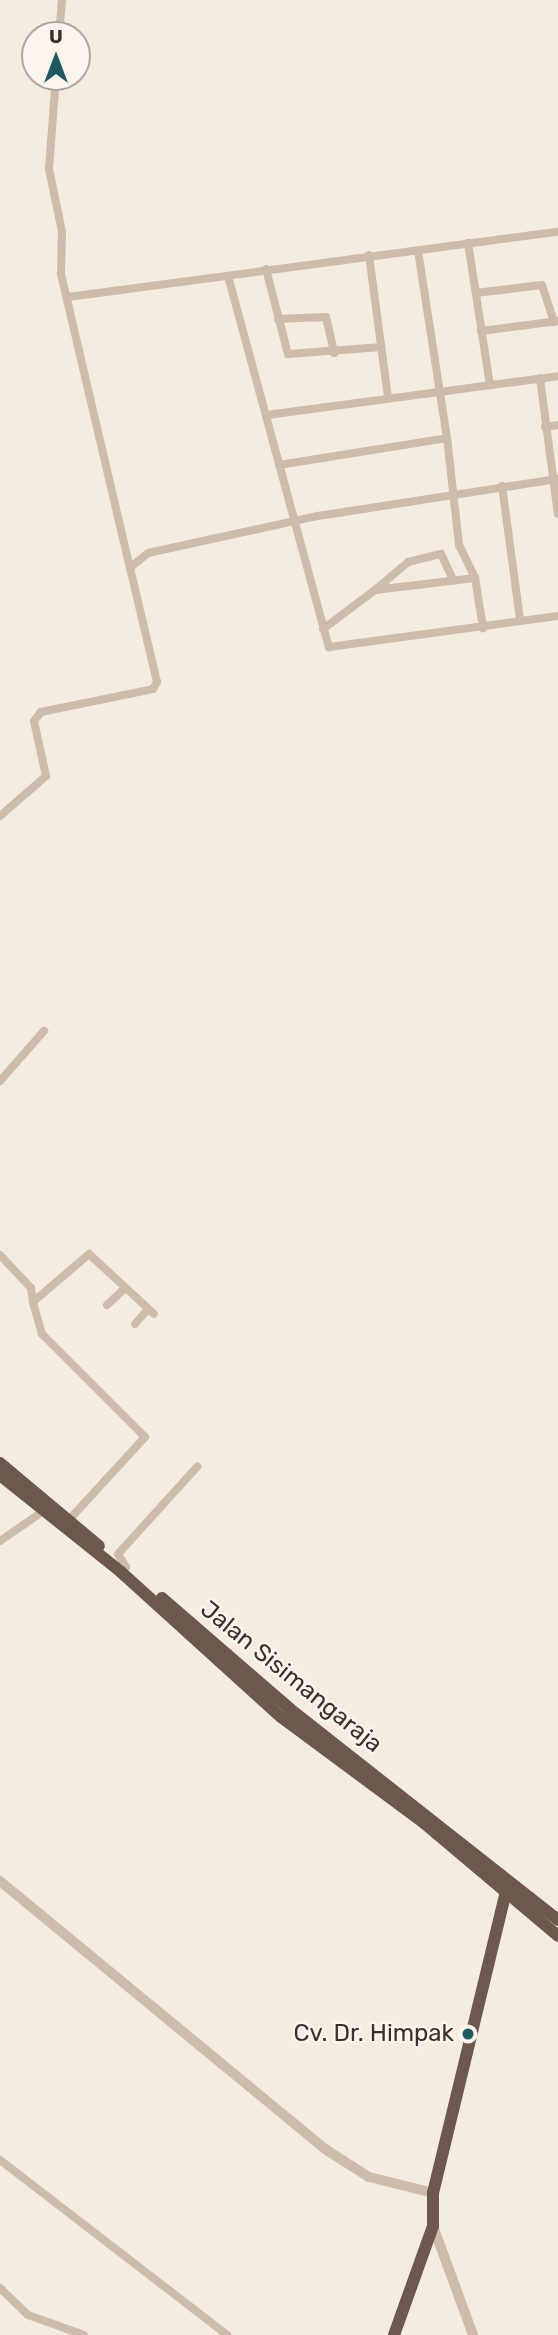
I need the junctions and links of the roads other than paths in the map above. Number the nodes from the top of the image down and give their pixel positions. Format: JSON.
{"nodes":[{"id":1,"x":62,"y":0,"type":"edge"},
{"id":2,"x":60,"y":21,"type":"edge"},
{"id":3,"x":55,"y":91,"type":"edge"},
{"id":4,"x":558,"y":232,"type":"edge"},
{"id":5,"x":468,"y":243,"type":"junction"},
{"id":6,"x":418,"y":250,"type":"junction"},
{"id":7,"x":369,"y":255,"type":"junction"},
{"id":8,"x":266,"y":269,"type":"junction"},
{"id":9,"x":228,"y":276,"type":"junction"},
{"id":10,"x":476,"y":293,"type":"junction"},
{"id":11,"x":68,"y":297,"type":"junction"},
{"id":12,"x":278,"y":319,"type":"junction"},
{"id":13,"x":556,"y":321,"type":"edge"},
{"id":14,"x":481,"y":331,"type":"junction"},
{"id":15,"x":382,"y":347,"type":"junction"},
{"id":16,"x":334,"y":353,"type":"junction"},
{"id":17,"x":558,"y":376,"type":"edge"},
{"id":18,"x":540,"y":378,"type":"junction"},
{"id":19,"x":490,"y":385,"type":"junction"},
{"id":20,"x":440,"y":391,"type":"junction"},
{"id":21,"x":388,"y":398,"type":"junction"},
{"id":22,"x":267,"y":415,"type":"junction"},
{"id":23,"x":558,"y":425,"type":"edge"},
{"id":24,"x":545,"y":426,"type":"junction"},
{"id":25,"x":447,"y":439,"type":"junction"},
{"id":26,"x":278,"y":466,"type":"junction"},
{"id":27,"x":555,"y":479,"type":"edge"},
{"id":28,"x":502,"y":486,"type":"junction"},
{"id":29,"x":455,"y":493,"type":"junction"},
{"id":30,"x":558,"y":514,"type":"edge"},
{"id":31,"x":295,"y":522,"type":"junction"},
{"id":32,"x":130,"y":568,"type":"junction"},
{"id":33,"x":475,"y":578,"type":"junction"},
{"id":34,"x":453,"y":580,"type":"junction"},
{"id":35,"x":375,"y":590,"type":"junction"},
{"id":36,"x":558,"y":616,"type":"edge"},
{"id":37,"x":520,"y":620,"type":"junction"},
{"id":38,"x":323,"y":628,"type":"junction"},
{"id":39,"x":483,"y":628,"type":"junction"},
{"id":40,"x":0,"y":816,"type":"edge"},
{"id":41,"x":44,"y":1031,"type":"dead end"},
{"id":42,"x":0,"y":1081,"type":"edge"},
{"id":43,"x":0,"y":1255,"type":"edge"},
{"id":44,"x":122,"y":1291,"type":"junction"},
{"id":45,"x":33,"y":1301,"type":"junction"},
{"id":46,"x":107,"y":1305,"type":"dead end"},
{"id":47,"x":135,"y":1324,"type":"dead end"},
{"id":48,"x":0,"y":1463,"type":"edge"},
{"id":49,"x":197,"y":1467,"type":"dead end"},
{"id":50,"x":0,"y":1475,"type":"edge"},
{"id":51,"x":42,"y":1511,"type":"junction"},
{"id":52,"x":74,"y":1531,"type":"junction"},
{"id":53,"x":0,"y":1541,"type":"edge"},
{"id":54,"x":123,"y":1570,"type":"junction"},
{"id":55,"x":0,"y":1881,"type":"edge"},
{"id":56,"x":503,"y":1886,"type":"junction"},
{"id":57,"x":558,"y":1920,"type":"edge"},
{"id":58,"x":558,"y":1936,"type":"edge"},
{"id":59,"x":0,"y":2160,"type":"edge"},
{"id":60,"x":433,"y":2193,"type":"junction"},
{"id":61,"x":433,"y":2226,"type":"junction"},
{"id":62,"x":0,"y":2288,"type":"edge"},
{"id":63,"x":84,"y":2335,"type":"edge"},
{"id":64,"x":227,"y":2335,"type":"edge"},
{"id":65,"x":394,"y":2335,"type":"edge"},
{"id":66,"x":473,"y":2335,"type":"edge"}],
"edges":[{"from":1,"to":2,"type":"street"},
{"from":3,"to":11,"type":"street"},
{"from":4,"to":5,"type":"street"},
{"from":5,"to":6,"type":"street"},
{"from":5,"to":10,"type":"street"},
{"from":6,"to":7,"type":"street"},
{"from":6,"to":20,"type":"street"},
{"from":7,"to":8,"type":"street"},
{"from":7,"to":15,"type":"street"},
{"from":8,"to":9,"type":"street"},
{"from":8,"to":12,"type":"street"},
{"from":9,"to":11,"type":"street"},
{"from":9,"to":22,"type":"street"},
{"from":10,"to":13,"type":"street"},
{"from":10,"to":14,"type":"street"},
{"from":11,"to":32,"type":"street"},
{"from":12,"to":16,"type":"street"},
{"from":12,"to":16,"type":"street"},
{"from":13,"to":14,"type":"street"},
{"from":14,"to":19,"type":"street"},
{"from":15,"to":16,"type":"street"},
{"from":15,"to":21,"type":"street"},
{"from":17,"to":18,"type":"street"},
{"from":18,"to":19,"type":"street"},
{"from":18,"to":24,"type":"street"},
{"from":19,"to":20,"type":"street"},
{"from":20,"to":21,"type":"street"},
{"from":20,"to":25,"type":"street"},
{"from":21,"to":22,"type":"street"},
{"from":22,"to":26,"type":"street"},
{"from":23,"to":24,"type":"street"},
{"from":24,"to":27,"type":"street"},
{"from":25,"to":26,"type":"street"},
{"from":25,"to":29,"type":"street"},
{"from":26,"to":31,"type":"street"},
{"from":27,"to":28,"type":"street"},
{"from":27,"to":30,"type":"street"},
{"from":28,"to":29,"type":"street"},
{"from":28,"to":37,"type":"street"},
{"from":29,"to":31,"type":"street"},
{"from":29,"to":33,"type":"street"},
{"from":31,"to":32,"type":"street"},
{"from":31,"to":38,"type":"street"},
{"from":32,"to":40,"type":"street"},
{"from":33,"to":34,"type":"street"},
{"from":33,"to":39,"type":"street"},
{"from":34,"to":35,"type":"street"},
{"from":34,"to":35,"type":"street"},
{"from":35,"to":38,"type":"street"},
{"from":36,"to":37,"type":"street"},
{"from":37,"to":39,"type":"street"},
{"from":38,"to":39,"type":"street"},
{"from":41,"to":42,"type":"street"},
{"from":43,"to":45,"type":"street"},
{"from":44,"to":45,"type":"street"},
{"from":44,"to":46,"type":"street"},
{"from":44,"to":47,"type":"street"},
{"from":45,"to":52,"type":"street"},
{"from":48,"to":52,"type":"highway","name":"Jalan Sisimangaraja"},
{"from":49,"to":54,"type":"street"},
{"from":50,"to":51,"type":"highway","name":"Jalan Sisimangaraja"},
{"from":51,"to":52,"type":"highway","name":"Jalan Sisimangaraja"},
{"from":51,"to":53,"type":"street"},
{"from":52,"to":54,"type":"highway","name":"Jalan Sisimangaraja"},
{"from":54,"to":56,"type":"highway","name":"Jalan Sisimangaraja"},
{"from":55,"to":60,"type":"street"},
{"from":56,"to":57,"type":"highway","name":"Jalan Sisimangaraja"},
{"from":56,"to":58,"type":"highway"},
{"from":56,"to":60,"type":"highway"},
{"from":59,"to":64,"type":"street"},
{"from":60,"to":61,"type":"highway"},
{"from":61,"to":65,"type":"highway"},
{"from":61,"to":66,"type":"street"},
{"from":62,"to":63,"type":"street"}]}
